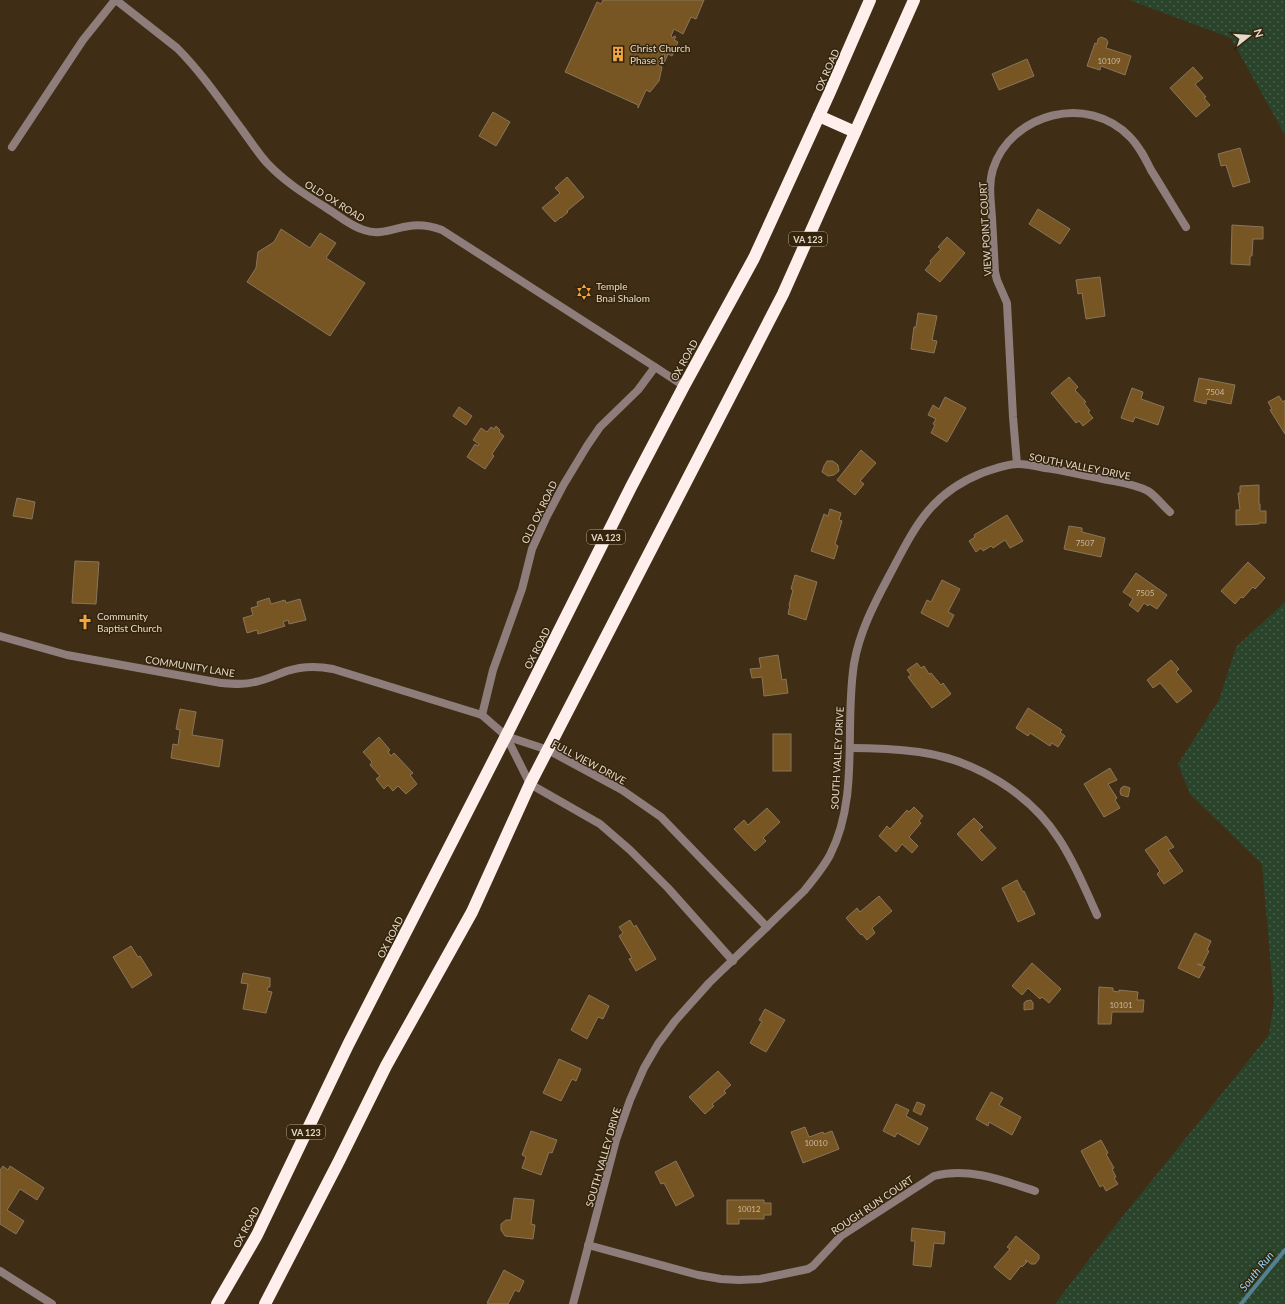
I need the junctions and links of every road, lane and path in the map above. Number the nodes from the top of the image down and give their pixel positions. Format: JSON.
{"nodes":[{"id":1,"x":115,"y":0,"type":"edge"},
{"id":2,"x":870,"y":0,"type":"edge"},
{"id":3,"x":914,"y":0,"type":"edge"},
{"id":4,"x":819,"y":116,"type":"junction"},
{"id":5,"x":855,"y":132,"type":"junction"},
{"id":6,"x":12,"y":147,"type":"dead end"},
{"id":7,"x":1186,"y":227,"type":"dead end"},
{"id":8,"x":655,"y":367,"type":"junction"},
{"id":9,"x":684,"y":386,"type":"junction"},
{"id":10,"x":1017,"y":464,"type":"junction"},
{"id":11,"x":1170,"y":512,"type":"dead end"},
{"id":12,"x":0,"y":636,"type":"edge"},
{"id":13,"x":482,"y":715,"type":"junction"},
{"id":14,"x":506,"y":736,"type":"junction"},
{"id":15,"x":850,"y":748,"type":"junction"},
{"id":16,"x":548,"y":750,"type":"junction"},
{"id":17,"x":530,"y":784,"type":"junction"},
{"id":18,"x":1097,"y":915,"type":"dead end"},
{"id":19,"x":767,"y":927,"type":"junction"},
{"id":20,"x":733,"y":961,"type":"junction"},
{"id":21,"x":1035,"y":1191,"type":"dead end"},
{"id":22,"x":588,"y":1245,"type":"junction"},
{"id":23,"x":0,"y":1271,"type":"edge"},
{"id":24,"x":52,"y":1304,"type":"edge"},
{"id":25,"x":217,"y":1304,"type":"edge"},
{"id":26,"x":265,"y":1304,"type":"edge"},
{"id":27,"x":573,"y":1304,"type":"edge"}],
"edges":[{"from":1,"to":6,"type":"street"},
{"from":1,"to":8,"type":"street","name":"OLD OX ROAD"},
{"from":2,"to":4,"type":"highway","name":"OX ROAD","number":"VA 123"},
{"from":3,"to":5,"type":"highway","number":"VA 123"},
{"from":4,"to":5,"type":"highway"},
{"from":4,"to":9,"type":"highway","name":"OX ROAD","number":"VA 123"},
{"from":5,"to":16,"type":"highway","number":"VA 123"},
{"from":7,"to":10,"type":"street","name":"VIEW POINT COURT"},
{"from":8,"to":9,"type":"street","name":"OLD OX ROAD"},
{"from":8,"to":13,"type":"street","name":"OLD OX ROAD"},
{"from":9,"to":14,"type":"highway","name":"OX ROAD","number":"VA 123"},
{"from":10,"to":11,"type":"street","name":"SOUTH VALLEY DRIVE"},
{"from":10,"to":15,"type":"street","name":"SOUTH VALLEY DRIVE"},
{"from":12,"to":13,"type":"street","name":"COMMUNITY LANE"},
{"from":13,"to":14,"type":"street","name":"COMMUNITY LANE"},
{"from":14,"to":16,"type":"street","name":"FULL VIEW DRIVE"},
{"from":14,"to":17,"type":"street"},
{"from":14,"to":25,"type":"highway","name":"OX ROAD","number":"VA 123"},
{"from":15,"to":18,"type":"street"},
{"from":15,"to":19,"type":"street","name":"SOUTH VALLEY DRIVE"},
{"from":16,"to":17,"type":"highway","number":"VA 123"},
{"from":16,"to":19,"type":"street","name":"FULL VIEW DRIVE"},
{"from":17,"to":20,"type":"street"},
{"from":17,"to":26,"type":"highway","number":"VA 123"},
{"from":19,"to":20,"type":"street","name":"SOUTH VALLEY DRIVE"},
{"from":20,"to":22,"type":"street","name":"SOUTH VALLEY DRIVE"},
{"from":21,"to":22,"type":"street","name":"ROUGH RUN COURT"},
{"from":22,"to":27,"type":"street","name":"SOUTH VALLEY DRIVE"},
{"from":23,"to":24,"type":"street"}]}
